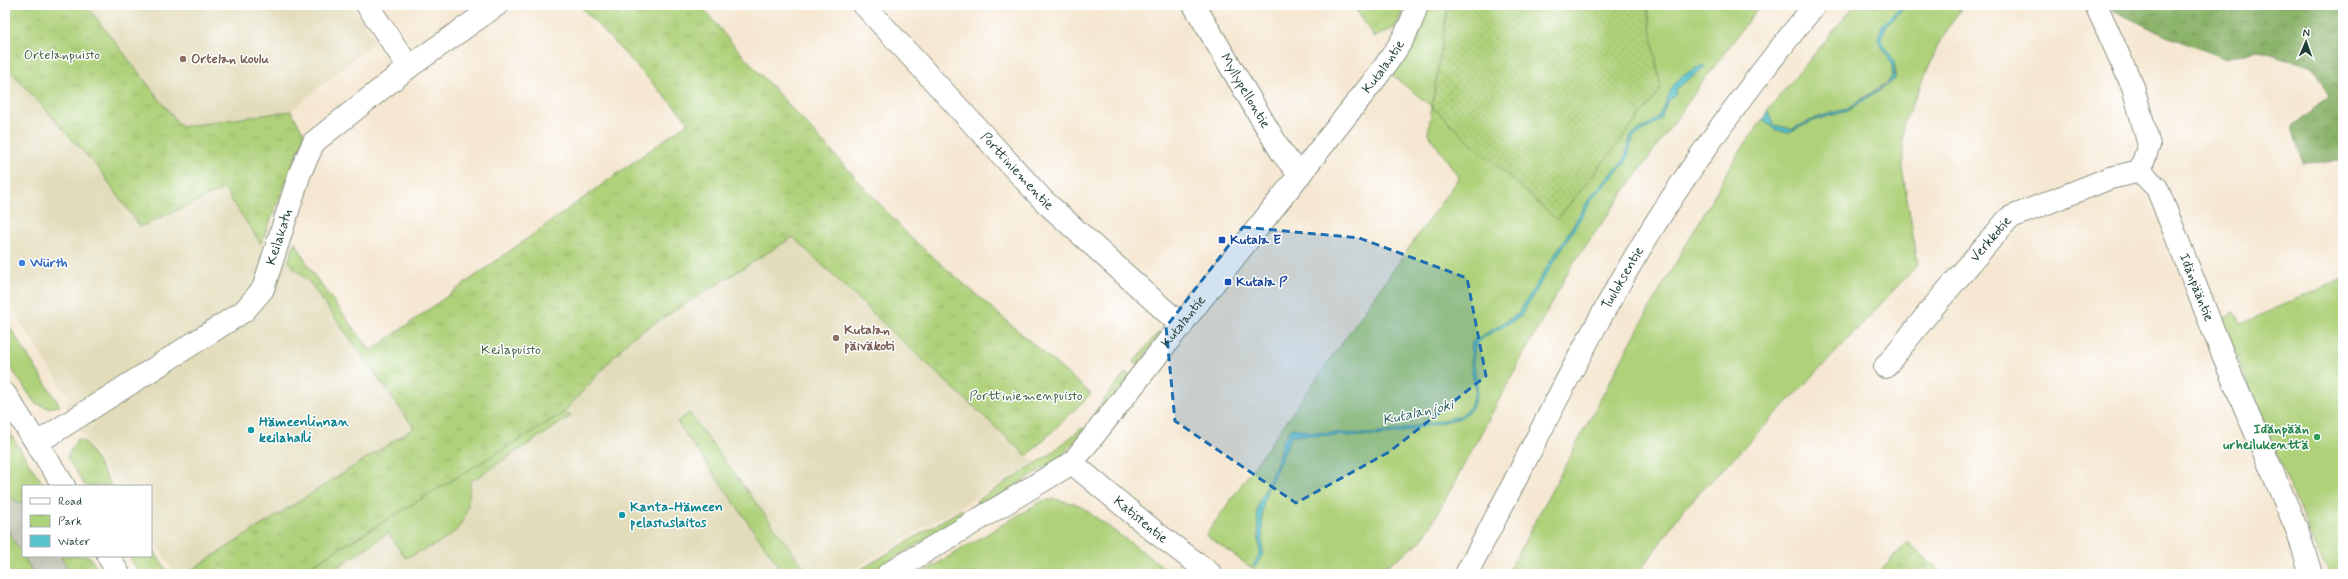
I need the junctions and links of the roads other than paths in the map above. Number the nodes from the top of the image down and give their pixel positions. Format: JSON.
{"nodes":[{"id":1,"x":367,"y":5,"type":"edge"},
{"id":2,"x":497,"y":5,"type":"edge"},
{"id":3,"x":864,"y":5,"type":"edge"},
{"id":4,"x":1194,"y":5,"type":"edge"},
{"id":5,"x":1417,"y":5,"type":"edge"},
{"id":6,"x":1815,"y":5,"type":"edge"},
{"id":7,"x":2096,"y":5,"type":"edge"},
{"id":8,"x":409,"y":67,"type":"junction"},
{"id":9,"x":2140,"y":171,"type":"junction"},
{"id":10,"x":1300,"y":175,"type":"junction"},
{"id":11,"x":1182,"y":326,"type":"junction"},
{"id":12,"x":1885,"y":367,"type":"dead end"},
{"id":13,"x":5,"y":394,"type":"edge"},
{"id":14,"x":37,"y":443,"type":"junction"},
{"id":15,"x":1072,"y":463,"type":"junction"},
{"id":16,"x":63,"y":485,"type":"edge"},
{"id":17,"x":109,"y":557,"type":"edge"},
{"id":18,"x":119,"y":574,"type":"edge"},
{"id":19,"x":888,"y":574,"type":"edge"},
{"id":20,"x":1211,"y":574,"type":"edge"},
{"id":21,"x":1466,"y":574,"type":"edge"},
{"id":22,"x":2311,"y":574,"type":"edge"}],
"edges":[{"from":1,"to":8,"type":"main road"},
{"from":2,"to":8,"type":"main road","name":"Keilakatu"},
{"from":3,"to":11,"type":"main road","name":"Porttiniementie"},
{"from":4,"to":10,"type":"main road","name":"Myllypellontie"},
{"from":5,"to":10,"type":"main road","name":"Kutalantie"},
{"from":6,"to":21,"type":"main road","name":"Tuuloksentie"},
{"from":7,"to":9,"type":"main road"},
{"from":8,"to":14,"type":"main road","name":"Keilakatu"},
{"from":9,"to":12,"type":"main road","name":"Verkkotie"},
{"from":9,"to":22,"type":"main road","name":"Idänpääntie"},
{"from":10,"to":11,"type":"main road","name":"Kutalantie"},
{"from":11,"to":15,"type":"main road","name":"Kutalantie"},
{"from":13,"to":14,"type":"main road"},
{"from":14,"to":16,"type":"main road"},
{"from":15,"to":19,"type":"main road","name":"Kutalantie"},
{"from":15,"to":20,"type":"main road","name":"Katistentie"},
{"from":17,"to":18,"type":"main road"}]}
